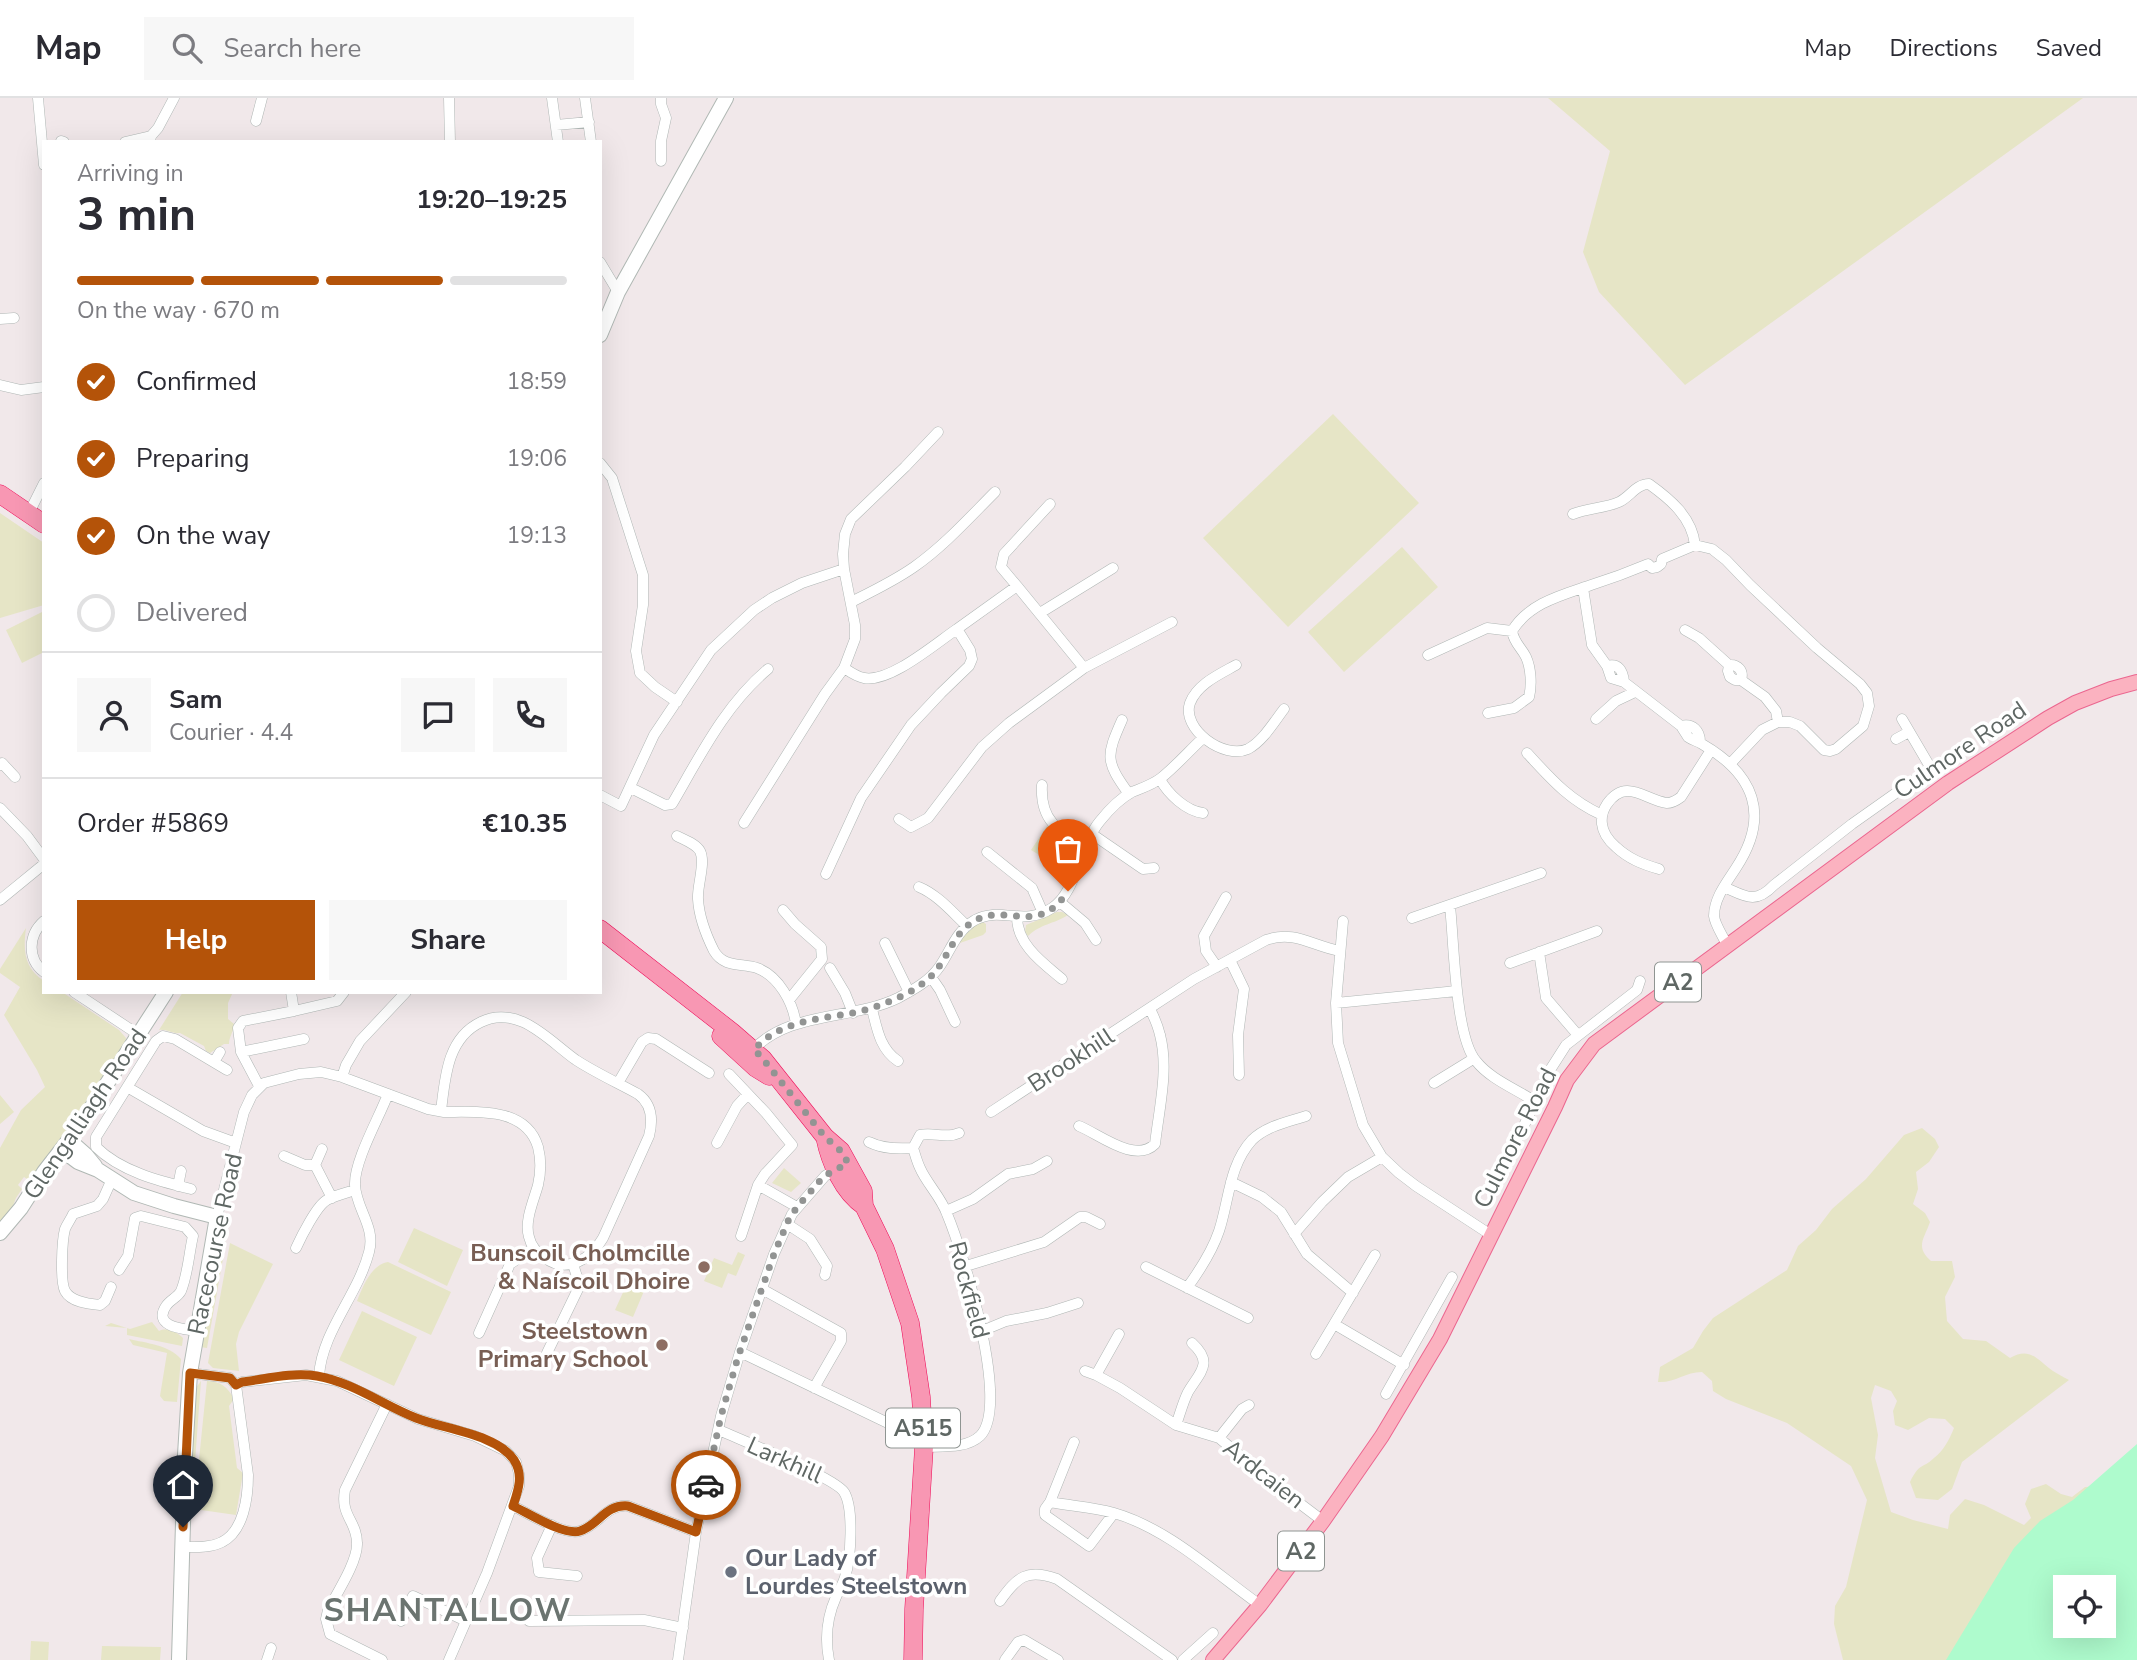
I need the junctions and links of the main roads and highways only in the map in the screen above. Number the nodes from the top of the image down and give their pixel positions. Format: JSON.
{"nodes":[{"id":1,"x":726,"y":98,"type":"edge"},
{"id":2,"x":602,"y":330,"type":"edge"},
{"id":3,"x":0,"y":494,"type":"edge"},
{"id":4,"x":42,"y":523,"type":"edge"},
{"id":5,"x":2137,"y":682,"type":"edge"},
{"id":6,"x":602,"y":931,"type":"edge"},
{"id":7,"x":165,"y":994,"type":"edge"},
{"id":8,"x":66,"y":1145,"type":"junction"},
{"id":9,"x":0,"y":1233,"type":"edge"},
{"id":10,"x":179,"y":1660,"type":"edge"},
{"id":11,"x":913,"y":1660,"type":"edge"},
{"id":12,"x":1213,"y":1660,"type":"edge"}],
"edges":[{"from":1,"to":2,"type":"main road"},
{"from":3,"to":4,"type":"highway"},
{"from":5,"to":12,"type":"main road","name":"Culmore Road","number":"A2"},
{"from":6,"to":11,"type":"highway","number":"A515"},
{"from":7,"to":8,"type":"main road","name":"Glengalliagh Road"},
{"from":8,"to":9,"type":"main road","name":"Glengalliagh Road"},
{"from":8,"to":10,"type":"main road","name":"Racecourse Road"}]}
